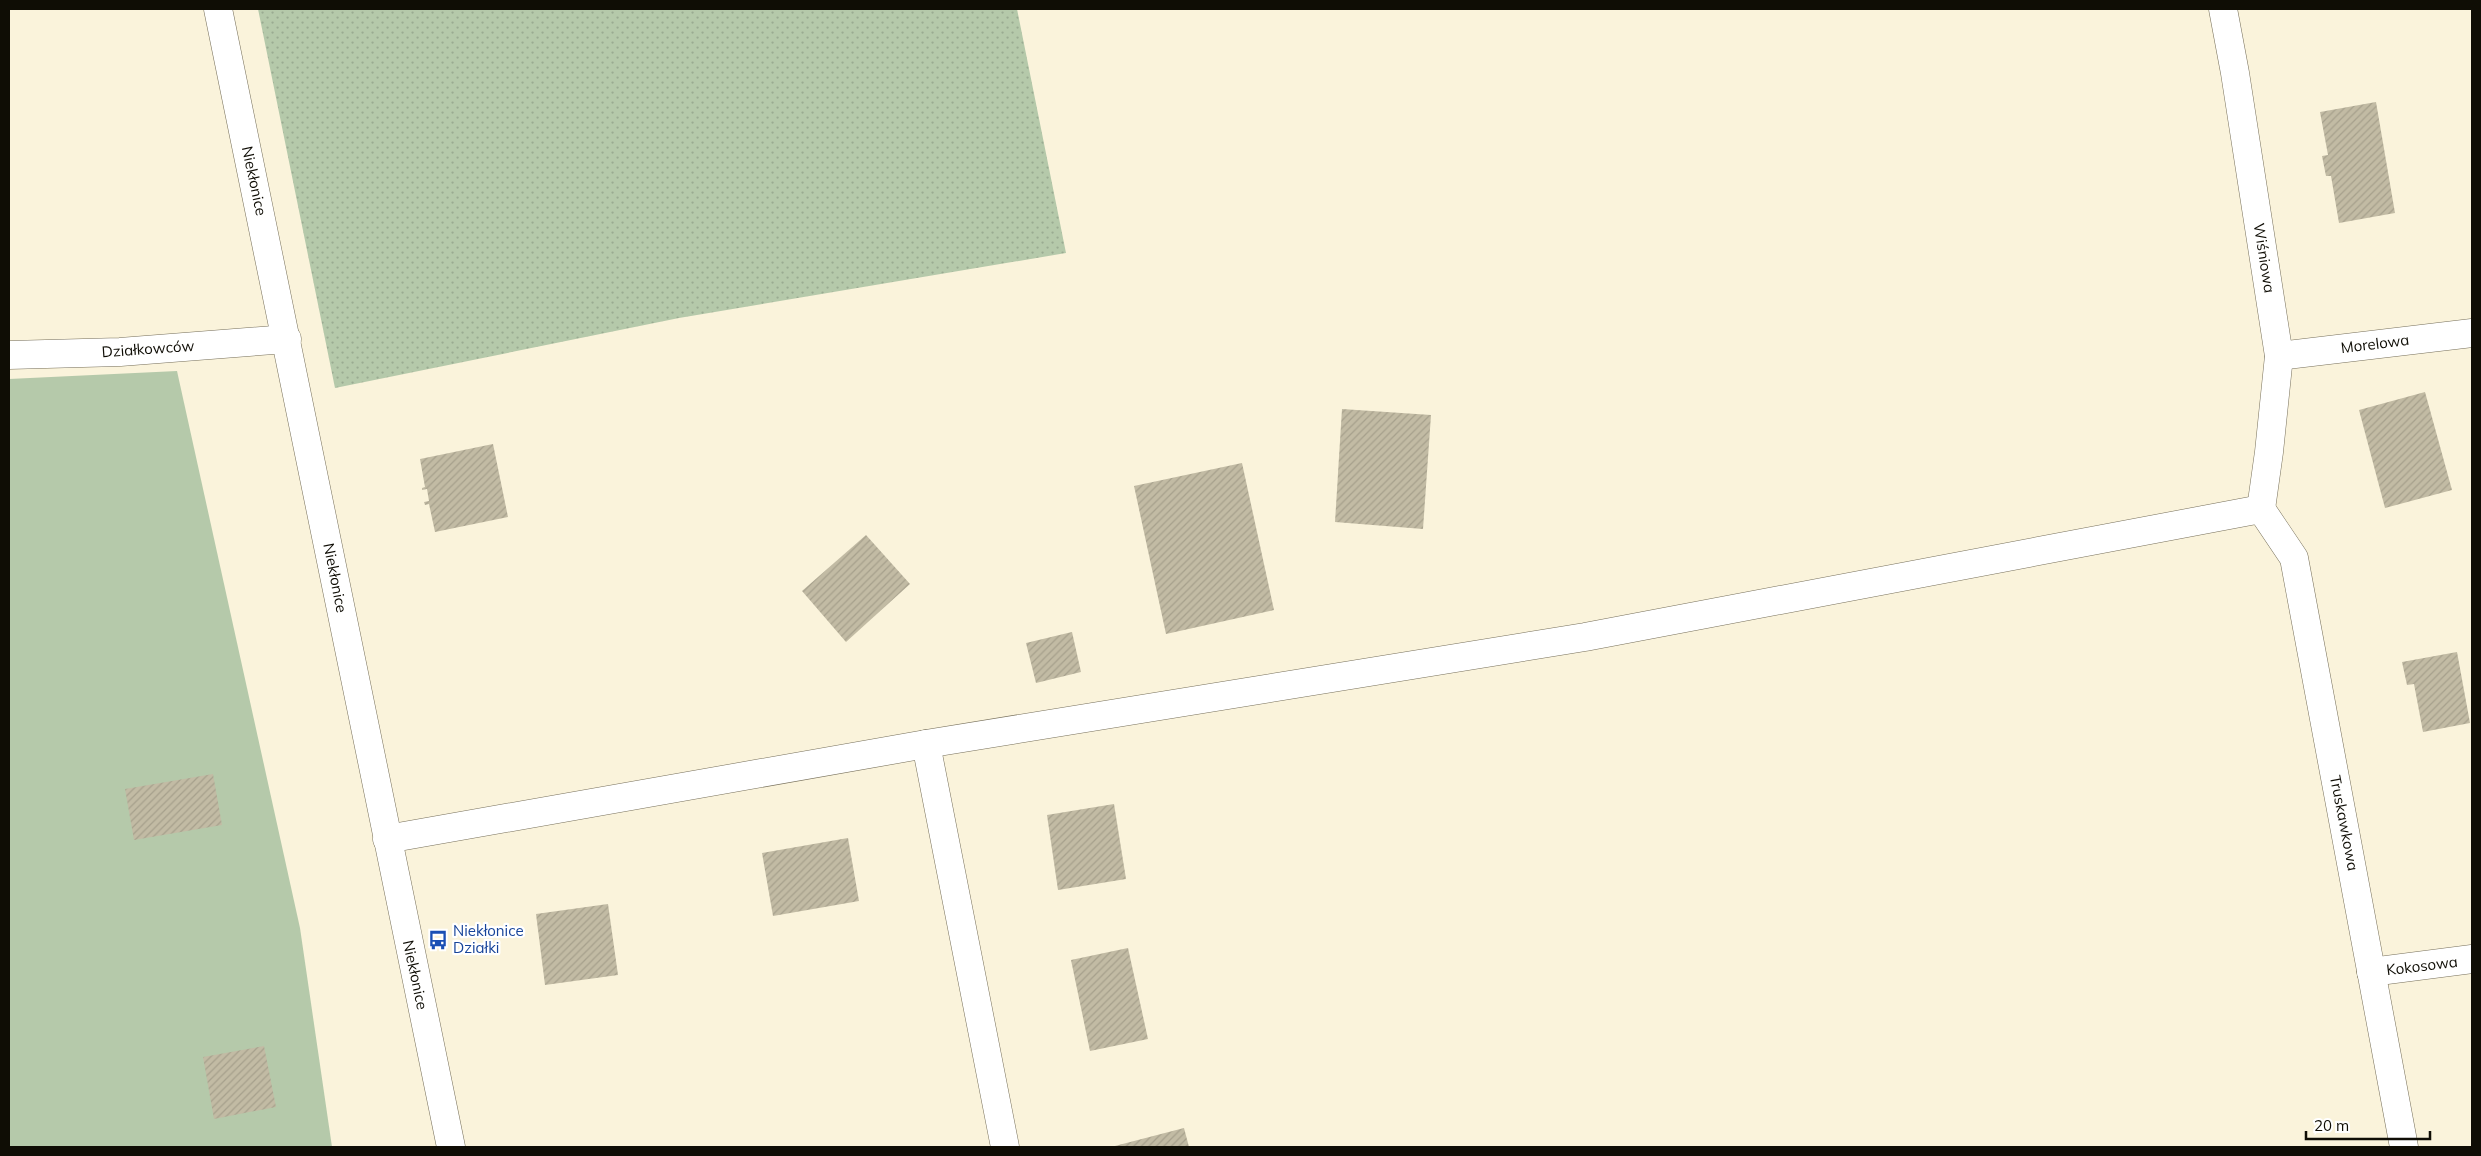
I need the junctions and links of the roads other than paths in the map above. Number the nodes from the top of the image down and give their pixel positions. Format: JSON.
{"nodes":[{"id":1,"x":218,"y":9,"type":"edge"},
{"id":2,"x":2223,"y":9,"type":"edge"},
{"id":3,"x":2472,"y":333,"type":"edge"},
{"id":4,"x":287,"y":339,"type":"junction"},
{"id":5,"x":9,"y":355,"type":"edge"},
{"id":6,"x":2279,"y":356,"type":"junction"},
{"id":7,"x":2260,"y":509,"type":"junction"},
{"id":8,"x":926,"y":744,"type":"junction"},
{"id":9,"x":387,"y":839,"type":"junction"},
{"id":10,"x":2472,"y":959,"type":"edge"},
{"id":11,"x":2371,"y":972,"type":"junction"},
{"id":12,"x":451,"y":1147,"type":"edge"},
{"id":13,"x":1005,"y":1147,"type":"edge"},
{"id":14,"x":2404,"y":1147,"type":"edge"}],
"edges":[{"from":1,"to":4,"type":"street","name":"Niekłonice"},
{"from":2,"to":6,"type":"street","name":"Wiśniowa"},
{"from":3,"to":6,"type":"street","name":"Morelowa"},
{"from":4,"to":5,"type":"street","name":"Działkowców"},
{"from":4,"to":9,"type":"street","name":"Niekłonice"},
{"from":6,"to":7,"type":"street","name":"Wiśniowa"},
{"from":7,"to":8,"type":"street"},
{"from":7,"to":11,"type":"street","name":"Truskawkowa"},
{"from":8,"to":9,"type":"street"},
{"from":8,"to":13,"type":"street"},
{"from":9,"to":12,"type":"street","name":"Niekłonice"},
{"from":10,"to":11,"type":"street","name":"Kokosowa"},
{"from":11,"to":14,"type":"street","name":"Truskawkowa"}]}
